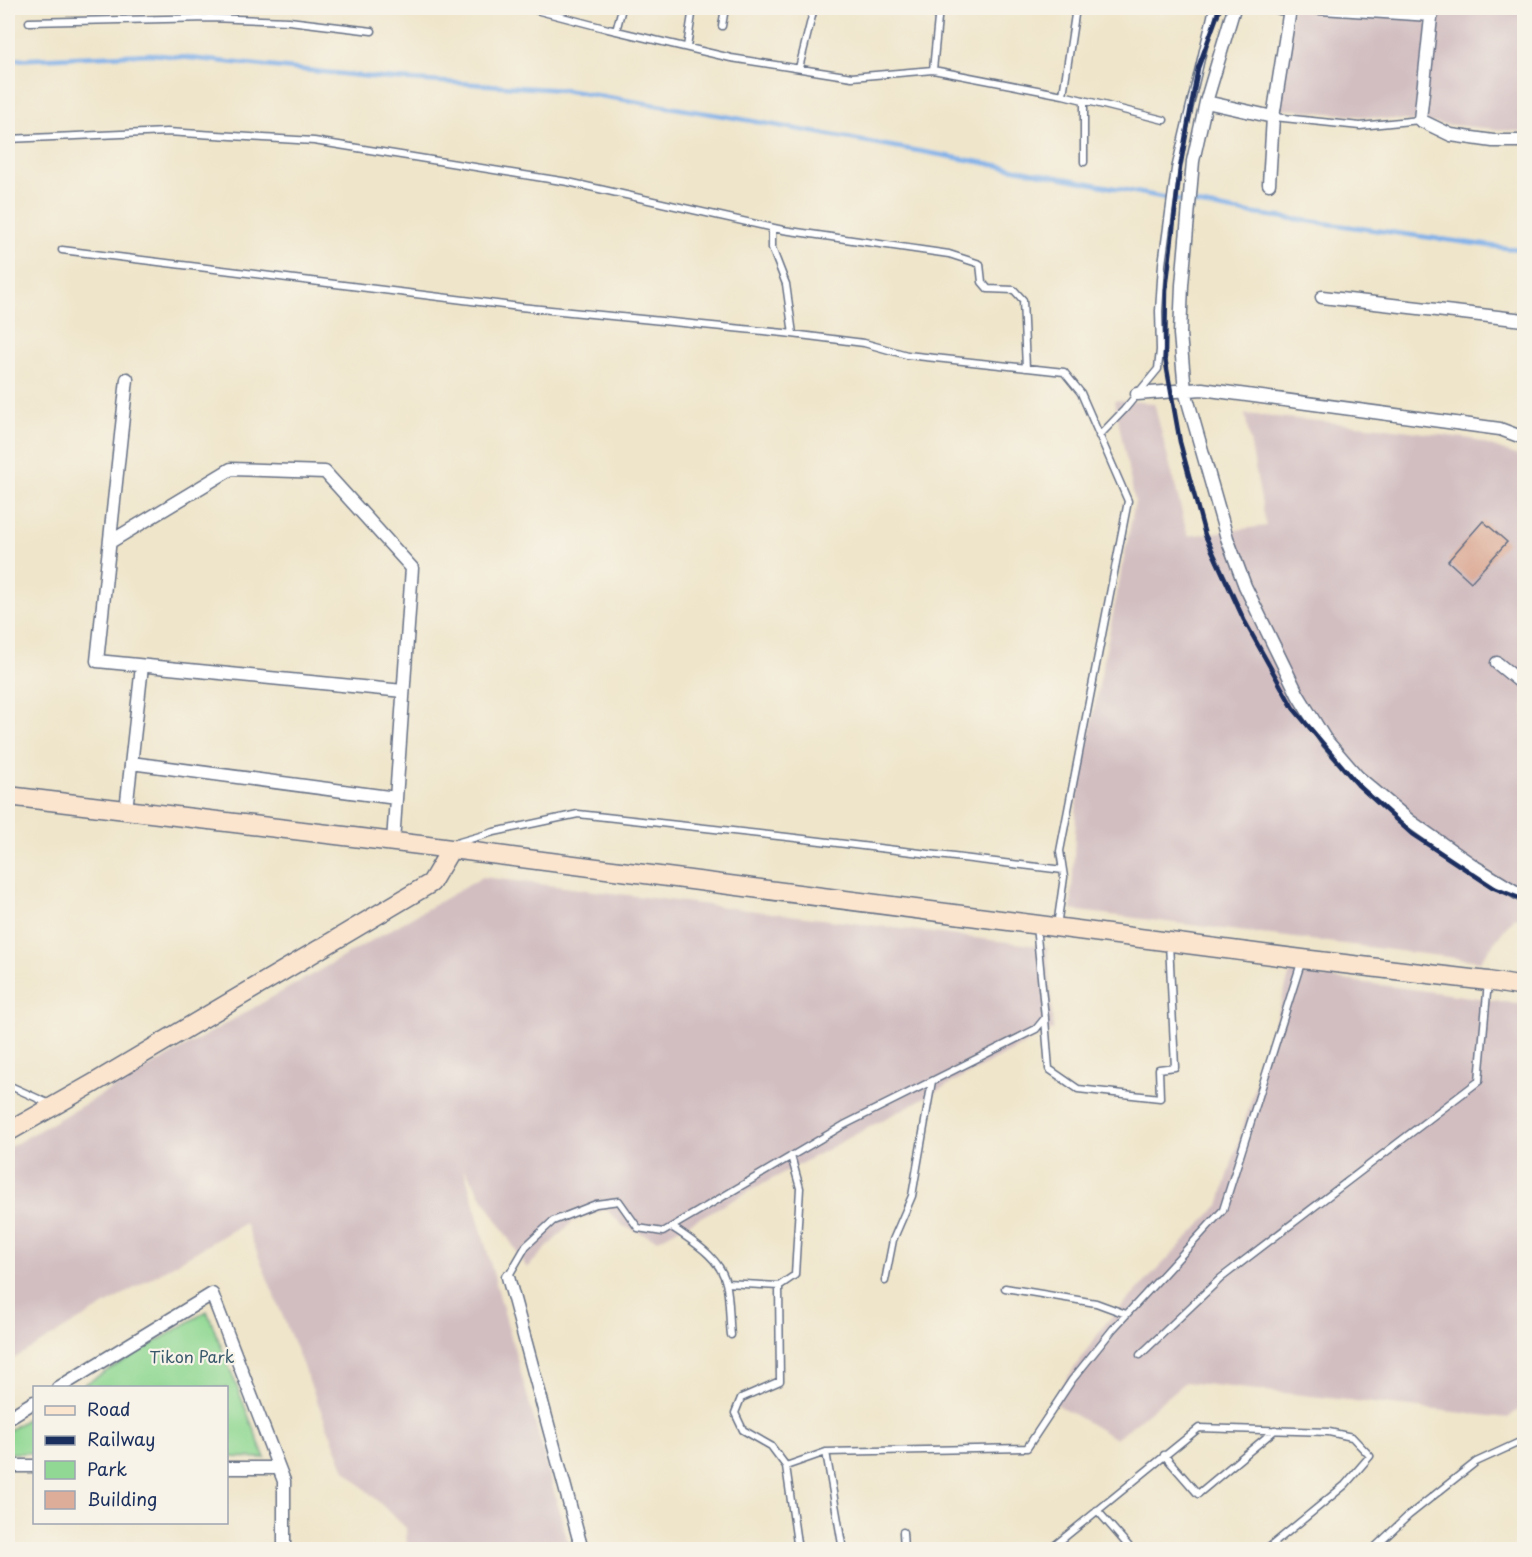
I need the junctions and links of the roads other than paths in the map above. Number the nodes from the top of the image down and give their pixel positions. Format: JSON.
{"nodes":[{"id":1,"x":210,"y":8,"type":"edge"},
{"id":2,"x":528,"y":8,"type":"edge"},
{"id":3,"x":622,"y":8,"type":"edge"},
{"id":4,"x":693,"y":8,"type":"edge"},
{"id":5,"x":725,"y":8,"type":"edge"},
{"id":6,"x":814,"y":8,"type":"edge"},
{"id":7,"x":939,"y":8,"type":"edge"},
{"id":8,"x":1077,"y":8,"type":"edge"},
{"id":9,"x":1214,"y":8,"type":"edge"},
{"id":10,"x":1234,"y":8,"type":"edge"},
{"id":11,"x":1285,"y":8,"type":"edge"},
{"id":12,"x":1432,"y":13,"type":"edge"},
{"id":13,"x":210,"y":18,"type":"junction"},
{"id":14,"x":28,"y":22,"type":"dead end"},
{"id":15,"x":722,"y":26,"type":"dead end"},
{"id":16,"x":372,"y":31,"type":"dead end"},
{"id":17,"x":616,"y":31,"type":"junction"},
{"id":18,"x":687,"y":47,"type":"junction"},
{"id":19,"x":799,"y":68,"type":"junction"},
{"id":20,"x":933,"y":70,"type":"junction"},
{"id":21,"x":1063,"y":95,"type":"junction"},
{"id":22,"x":1084,"y":100,"type":"junction"},
{"id":23,"x":1206,"y":102,"type":"junction"},
{"id":24,"x":1273,"y":117,"type":"junction"},
{"id":25,"x":1164,"y":120,"type":"dead end"},
{"id":26,"x":1420,"y":120,"type":"junction"},
{"id":27,"x":8,"y":139,"type":"edge"},
{"id":28,"x":1524,"y":141,"type":"edge"},
{"id":29,"x":1084,"y":162,"type":"dead end"},
{"id":30,"x":1269,"y":184,"type":"dead end"},
{"id":31,"x":772,"y":228,"type":"junction"},
{"id":32,"x":62,"y":250,"type":"dead end"},
{"id":33,"x":1322,"y":297,"type":"dead end"},
{"id":34,"x":1524,"y":320,"type":"edge"},
{"id":35,"x":793,"y":334,"type":"junction"},
{"id":36,"x":1026,"y":368,"type":"junction"},
{"id":37,"x":127,"y":379,"type":"dead end"},
{"id":38,"x":1185,"y":391,"type":"junction"},
{"id":39,"x":1137,"y":394,"type":"junction"},
{"id":40,"x":1099,"y":436,"type":"junction"},
{"id":41,"x":1524,"y":438,"type":"edge"},
{"id":42,"x":110,"y":542,"type":"junction"},
{"id":43,"x":1497,"y":663,"type":"dead end"},
{"id":44,"x":142,"y":666,"type":"junction"},
{"id":45,"x":1524,"y":684,"type":"edge"},
{"id":46,"x":404,"y":691,"type":"junction"},
{"id":47,"x":131,"y":763,"type":"junction"},
{"id":48,"x":8,"y":796,"type":"edge"},
{"id":49,"x":396,"y":798,"type":"junction"},
{"id":50,"x":126,"y":810,"type":"junction"},
{"id":51,"x":393,"y":842,"type":"junction"},
{"id":52,"x":451,"y":849,"type":"junction"},
{"id":53,"x":1063,"y":870,"type":"junction"},
{"id":54,"x":1524,"y":897,"type":"edge"},
{"id":55,"x":1036,"y":925,"type":"junction"},
{"id":56,"x":1057,"y":928,"type":"junction"},
{"id":57,"x":1169,"y":942,"type":"junction"},
{"id":58,"x":1302,"y":959,"type":"junction"},
{"id":59,"x":1488,"y":981,"type":"junction"},
{"id":60,"x":1524,"y":987,"type":"edge"},
{"id":61,"x":1045,"y":1018,"type":"junction"},
{"id":62,"x":932,"y":1081,"type":"junction"},
{"id":63,"x":8,"y":1085,"type":"edge"},
{"id":64,"x":54,"y":1105,"type":"junction"},
{"id":65,"x":8,"y":1131,"type":"edge"},
{"id":66,"x":791,"y":1156,"type":"junction"},
{"id":67,"x":672,"y":1227,"type":"junction"},
{"id":68,"x":508,"y":1277,"type":"joint"},
{"id":69,"x":885,"y":1281,"type":"dead end"},
{"id":70,"x":726,"y":1283,"type":"junction"},
{"id":71,"x":779,"y":1286,"type":"junction"},
{"id":72,"x":1005,"y":1288,"type":"dead end"},
{"id":73,"x":1126,"y":1314,"type":"junction"},
{"id":74,"x":731,"y":1335,"type":"dead end"},
{"id":75,"x":1140,"y":1355,"type":"dead end"},
{"id":76,"x":61,"y":1386,"type":"edge"},
{"id":77,"x":33,"y":1403,"type":"edge"},
{"id":78,"x":8,"y":1418,"type":"edge"},
{"id":79,"x":1275,"y":1430,"type":"junction"},
{"id":80,"x":1524,"y":1440,"type":"edge"},
{"id":81,"x":826,"y":1452,"type":"junction"},
{"id":82,"x":1164,"y":1455,"type":"junction"},
{"id":83,"x":8,"y":1466,"type":"edge"},
{"id":84,"x":33,"y":1466,"type":"edge"},
{"id":85,"x":786,"y":1466,"type":"junction"},
{"id":86,"x":228,"y":1468,"type":"edge"},
{"id":87,"x":279,"y":1468,"type":"junction"},
{"id":88,"x":1097,"y":1510,"type":"junction"},
{"id":89,"x":903,"y":1532,"type":"dead end"},
{"id":90,"x":1524,"y":1542,"type":"edge"},
{"id":91,"x":284,"y":1550,"type":"edge"},
{"id":92,"x":582,"y":1550,"type":"edge"},
{"id":93,"x":798,"y":1550,"type":"edge"},
{"id":94,"x":843,"y":1550,"type":"edge"},
{"id":95,"x":904,"y":1550,"type":"edge"},
{"id":96,"x":1049,"y":1550,"type":"edge"},
{"id":97,"x":1132,"y":1550,"type":"edge"},
{"id":98,"x":1266,"y":1550,"type":"edge"},
{"id":99,"x":1372,"y":1550,"type":"edge"},
{"id":100,"x":1516,"y":1550,"type":"edge"}],
"edges":[{"from":1,"to":13,"type":"lane"},
{"from":2,"to":17,"type":"lane"},
{"from":3,"to":17,"type":"lane"},
{"from":4,"to":18,"type":"lane"},
{"from":5,"to":15,"type":"lane"},
{"from":6,"to":19,"type":"lane"},
{"from":7,"to":20,"type":"lane"},
{"from":8,"to":21,"type":"lane"},
{"from":9,"to":39,"type":"lane"},
{"from":10,"to":23,"type":"street"},
{"from":11,"to":12,"type":"lane"},
{"from":11,"to":24,"type":"street"},
{"from":12,"to":26,"type":"street"},
{"from":13,"to":14,"type":"lane"},
{"from":13,"to":16,"type":"lane"},
{"from":17,"to":18,"type":"lane"},
{"from":18,"to":19,"type":"lane"},
{"from":19,"to":20,"type":"lane"},
{"from":20,"to":21,"type":"lane"},
{"from":21,"to":22,"type":"lane"},
{"from":22,"to":25,"type":"lane"},
{"from":22,"to":29,"type":"lane"},
{"from":23,"to":24,"type":"street"},
{"from":23,"to":38,"type":"street"},
{"from":24,"to":26,"type":"lane"},
{"from":24,"to":30,"type":"street"},
{"from":26,"to":28,"type":"street"},
{"from":27,"to":31,"type":"lane"},
{"from":31,"to":35,"type":"lane"},
{"from":31,"to":36,"type":"lane"},
{"from":32,"to":35,"type":"lane"},
{"from":33,"to":34,"type":"street"},
{"from":35,"to":36,"type":"lane"},
{"from":36,"to":40,"type":"lane"},
{"from":37,"to":42,"type":"street"},
{"from":38,"to":39,"type":"street"},
{"from":38,"to":41,"type":"street"},
{"from":38,"to":54,"type":"street"},
{"from":39,"to":40,"type":"lane"},
{"from":40,"to":53,"type":"lane"},
{"from":42,"to":44,"type":"street"},
{"from":42,"to":46,"type":"street"},
{"from":43,"to":45,"type":"street"},
{"from":44,"to":46,"type":"street"},
{"from":44,"to":47,"type":"street"},
{"from":46,"to":49,"type":"street"},
{"from":47,"to":49,"type":"street"},
{"from":47,"to":50,"type":"street"},
{"from":48,"to":50,"type":"street"},
{"from":49,"to":51,"type":"street"},
{"from":50,"to":51,"type":"street"},
{"from":51,"to":52,"type":"street"},
{"from":52,"to":53,"type":"lane"},
{"from":52,"to":55,"type":"street"},
{"from":52,"to":64,"type":"street"},
{"from":53,"to":56,"type":"lane"},
{"from":55,"to":56,"type":"street"},
{"from":55,"to":61,"type":"lane"},
{"from":56,"to":57,"type":"street"},
{"from":57,"to":58,"type":"street"},
{"from":57,"to":61,"type":"lane"},
{"from":58,"to":59,"type":"street"},
{"from":58,"to":73,"type":"lane"},
{"from":59,"to":60,"type":"street"},
{"from":59,"to":75,"type":"lane"},
{"from":61,"to":62,"type":"lane"},
{"from":62,"to":66,"type":"lane"},
{"from":62,"to":69,"type":"lane"},
{"from":63,"to":64,"type":"lane"},
{"from":64,"to":65,"type":"street"},
{"from":66,"to":67,"type":"lane"},
{"from":66,"to":71,"type":"lane"},
{"from":67,"to":68,"type":"lane"},
{"from":67,"to":70,"type":"lane"},
{"from":68,"to":92,"type":"street"},
{"from":70,"to":71,"type":"lane"},
{"from":70,"to":74,"type":"lane"},
{"from":71,"to":85,"type":"lane"},
{"from":72,"to":73,"type":"lane"},
{"from":73,"to":81,"type":"lane"},
{"from":76,"to":87,"type":"street"},
{"from":77,"to":78,"type":"street"},
{"from":79,"to":82,"type":"lane"},
{"from":79,"to":82,"type":"lane"},
{"from":79,"to":98,"type":"lane"},
{"from":80,"to":99,"type":"lane"},
{"from":81,"to":85,"type":"lane"},
{"from":81,"to":94,"type":"lane"},
{"from":82,"to":88,"type":"lane"},
{"from":83,"to":84,"type":"street"},
{"from":85,"to":93,"type":"lane"},
{"from":86,"to":87,"type":"street"},
{"from":87,"to":91,"type":"street"},
{"from":88,"to":96,"type":"lane"},
{"from":88,"to":97,"type":"lane"},
{"from":89,"to":95,"type":"lane"},
{"from":90,"to":100,"type":"lane"}]}
